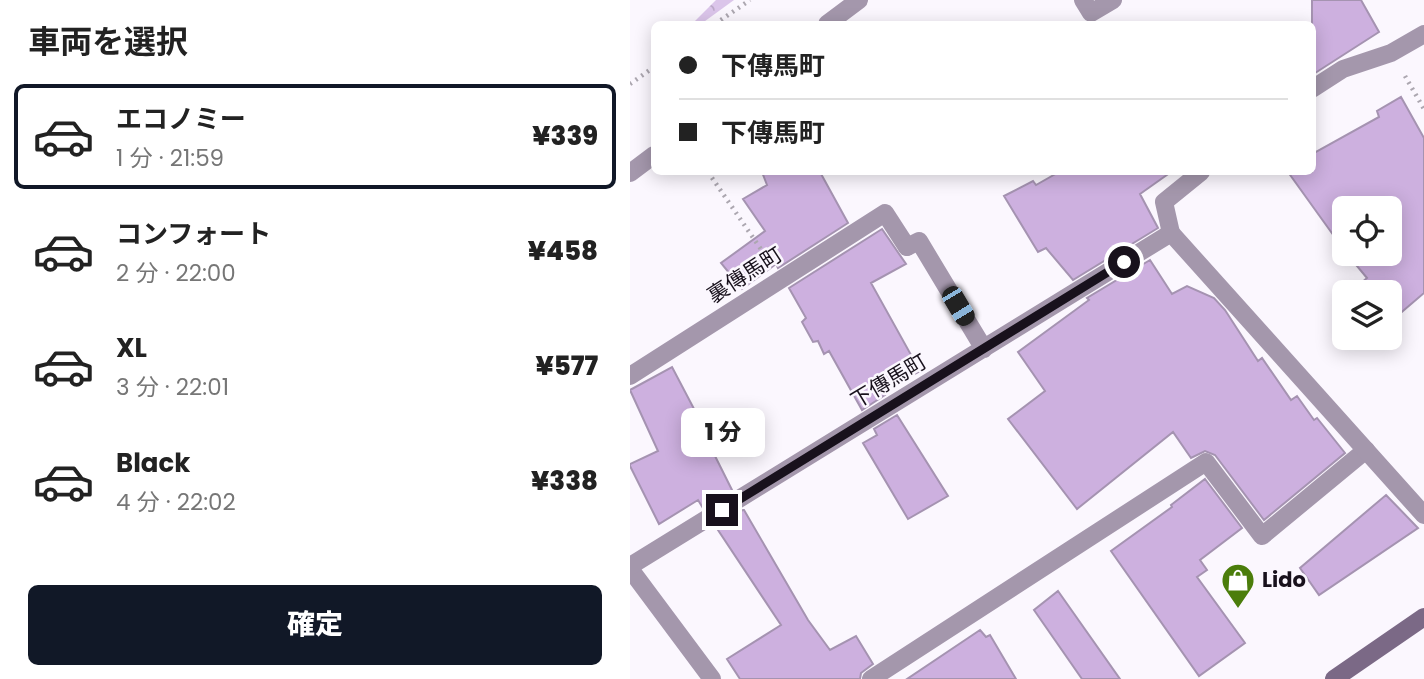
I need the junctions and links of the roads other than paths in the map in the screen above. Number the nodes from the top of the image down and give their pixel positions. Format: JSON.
{"nodes":[{"id":1,"x":859,"y":0,"type":"edge"},
{"id":2,"x":1113,"y":0,"type":"edge"},
{"id":3,"x":1091,"y":12,"type":"edge"},
{"id":4,"x":831,"y":21,"type":"edge"},
{"id":5,"x":1424,"y":34,"type":"edge"},
{"id":6,"x":1316,"y":86,"type":"edge"},
{"id":7,"x":651,"y":157,"type":"edge"},
{"id":8,"x":630,"y":173,"type":"edge"},
{"id":9,"x":1191,"y":175,"type":"edge"},
{"id":10,"x":1171,"y":233,"type":"junction"},
{"id":11,"x":984,"y":349,"type":"junction"},
{"id":12,"x":630,"y":376,"type":"edge"},
{"id":13,"x":1366,"y":450,"type":"junction"},
{"id":14,"x":1424,"y":515,"type":"edge"},
{"id":15,"x":630,"y":568,"type":"edge"},
{"id":16,"x":1424,"y":617,"type":"edge"},
{"id":17,"x":712,"y":679,"type":"edge"},
{"id":18,"x":871,"y":679,"type":"edge"},
{"id":19,"x":1334,"y":679,"type":"edge"}],
"edges":[{"from":1,"to":4,"type":"street"},
{"from":2,"to":3,"type":"street"},
{"from":5,"to":6,"type":"street"},
{"from":7,"to":8,"type":"street"},
{"from":9,"to":10,"type":"street"},
{"from":10,"to":11,"type":"street","name":"下傳馬町"},
{"from":10,"to":13,"type":"street"},
{"from":11,"to":12,"type":"street","name":"裏傳馬町"},
{"from":11,"to":15,"type":"street","name":"下傳馬町"},
{"from":13,"to":14,"type":"street"},
{"from":13,"to":18,"type":"street"},
{"from":15,"to":17,"type":"street"},
{"from":16,"to":19,"type":"street"}]}
